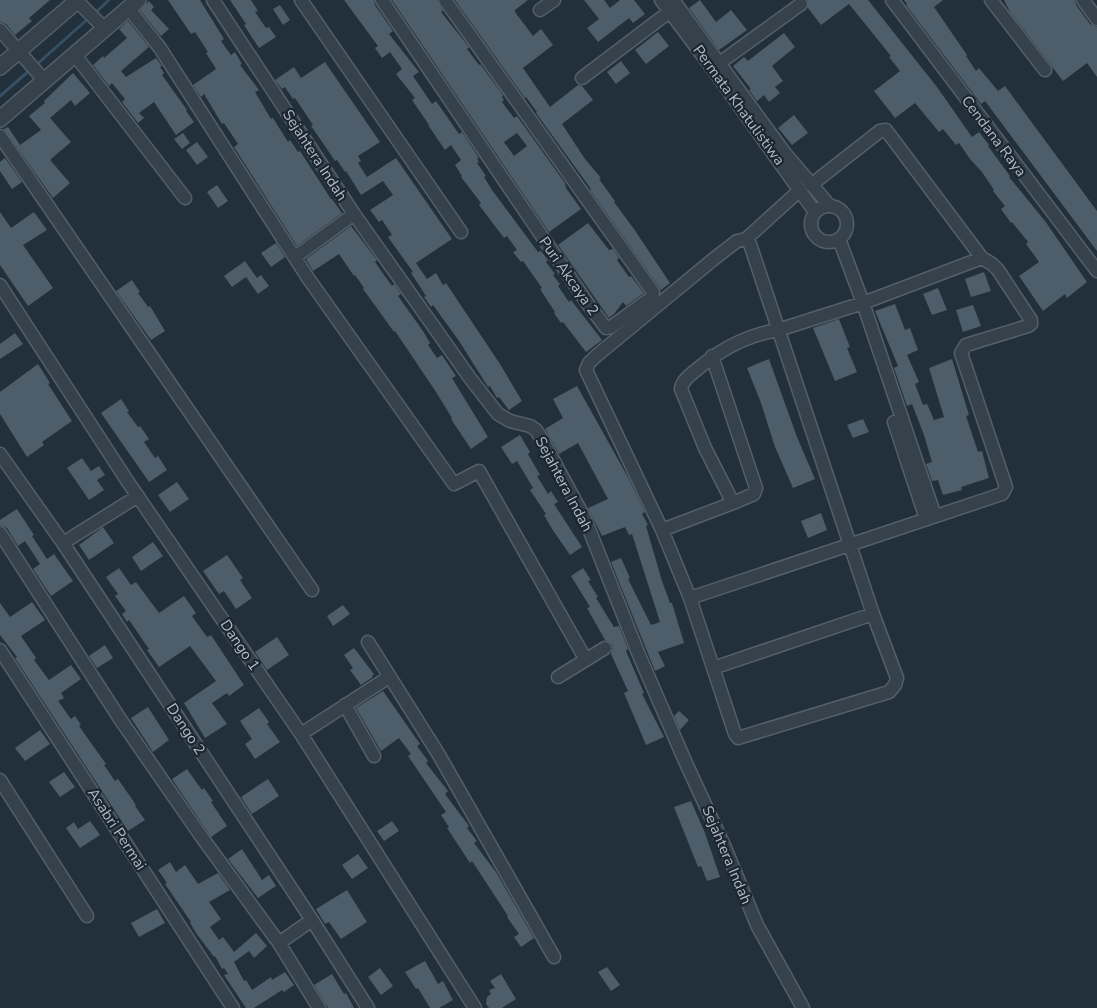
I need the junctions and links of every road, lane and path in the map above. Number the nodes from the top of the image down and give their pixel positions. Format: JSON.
{"nodes":[{"id":1,"x":213,"y":0,"type":"edge"},
{"id":2,"x":301,"y":0,"type":"edge"},
{"id":3,"x":382,"y":0,"type":"edge"},
{"id":4,"x":444,"y":0,"type":"edge"},
{"id":5,"x":554,"y":0,"type":"edge"},
{"id":6,"x":660,"y":0,"type":"edge"},
{"id":7,"x":892,"y":0,"type":"edge"},
{"id":8,"x":991,"y":0,"type":"edge"},
{"id":9,"x":1083,"y":0,"type":"edge"},
{"id":10,"x":80,"y":3,"type":"edge"},
{"id":11,"x":134,"y":4,"type":"edge"},
{"id":12,"x":674,"y":4,"type":"edge"},
{"id":13,"x":801,"y":4,"type":"dead end"},
{"id":14,"x":540,"y":10,"type":"dead end"},
{"id":15,"x":1097,"y":18,"type":"edge"},
{"id":16,"x":103,"y":27,"type":"junction"},
{"id":17,"x":0,"y":30,"type":"edge"},
{"id":18,"x":19,"y":51,"type":"junction"},
{"id":19,"x":75,"y":55,"type":"junction"},
{"id":20,"x":716,"y":65,"type":"junction"},
{"id":21,"x":0,"y":67,"type":"edge"},
{"id":22,"x":1042,"y":67,"type":"dead end"},
{"id":23,"x":41,"y":78,"type":"junction"},
{"id":24,"x":582,"y":78,"type":"dead end"},
{"id":25,"x":0,"y":120,"type":"edge"},
{"id":26,"x":0,"y":136,"type":"edge"},
{"id":27,"x":806,"y":187,"type":"junction"},
{"id":28,"x":185,"y":198,"type":"dead end"},
{"id":29,"x":829,"y":206,"type":"junction"},
{"id":30,"x":815,"y":212,"type":"junction"},
{"id":31,"x":354,"y":214,"type":"junction"},
{"id":32,"x":460,"y":232,"type":"dead end"},
{"id":33,"x":746,"y":239,"type":"junction"},
{"id":34,"x":836,"y":240,"type":"junction"},
{"id":35,"x":295,"y":257,"type":"junction"},
{"id":36,"x":982,"y":258,"type":"junction"},
{"id":37,"x":1097,"y":271,"type":"edge"},
{"id":38,"x":0,"y":285,"type":"edge"},
{"id":39,"x":859,"y":304,"type":"junction"},
{"id":40,"x":778,"y":330,"type":"junction"},
{"id":41,"x":712,"y":356,"type":"junction"},
{"id":42,"x":0,"y":454,"type":"edge"},
{"id":43,"x":5,"y":471,"type":"edge"},
{"id":44,"x":138,"y":496,"type":"junction"},
{"id":45,"x":733,"y":503,"type":"junction"},
{"id":46,"x":930,"y":518,"type":"junction"},
{"id":47,"x":662,"y":530,"type":"junction"},
{"id":48,"x":0,"y":533,"type":"edge"},
{"id":49,"x":63,"y":543,"type":"junction"},
{"id":50,"x":850,"y":545,"type":"junction"},
{"id":51,"x":312,"y":590,"type":"dead end"},
{"id":52,"x":690,"y":598,"type":"junction"},
{"id":53,"x":873,"y":614,"type":"junction"},
{"id":54,"x":368,"y":642,"type":"dead end"},
{"id":55,"x":605,"y":648,"type":"dead end"},
{"id":56,"x":0,"y":650,"type":"edge"},
{"id":57,"x":586,"y":660,"type":"junction"},
{"id":58,"x":713,"y":668,"type":"junction"},
{"id":59,"x":389,"y":677,"type":"junction"},
{"id":60,"x":558,"y":677,"type":"dead end"},
{"id":61,"x":345,"y":705,"type":"junction"},
{"id":62,"x":301,"y":734,"type":"junction"},
{"id":63,"x":374,"y":756,"type":"dead end"},
{"id":64,"x":0,"y":780,"type":"edge"},
{"id":65,"x":87,"y":916,"type":"dead end"},
{"id":66,"x":312,"y":920,"type":"junction"},
{"id":67,"x":278,"y":942,"type":"junction"},
{"id":68,"x":554,"y":957,"type":"dead end"},
{"id":69,"x":233,"y":1008,"type":"edge"},
{"id":70,"x":319,"y":1008,"type":"edge"},
{"id":71,"x":368,"y":1008,"type":"edge"},
{"id":72,"x":475,"y":1008,"type":"edge"},
{"id":73,"x":803,"y":1008,"type":"edge"}],
"edges":[{"from":1,"to":31,"type":"street","name":"Sejahtera Indah"},
{"from":2,"to":32,"type":"street"},
{"from":3,"to":4,"type":"street","name":"Puri Akcaya 2"},
{"from":5,"to":14,"type":"street"},
{"from":6,"to":12,"type":"street","name":"Permata Khatulistiwa"},
{"from":7,"to":37,"type":"street","name":"Cendana Raya"},
{"from":8,"to":22,"type":"street"},
{"from":9,"to":15,"type":"street"},
{"from":10,"to":16,"type":"street"},
{"from":10,"to":18,"type":"street"},
{"from":11,"to":16,"type":"street"},
{"from":11,"to":35,"type":"street"},
{"from":12,"to":20,"type":"street","name":"Permata Khatulistiwa"},
{"from":12,"to":24,"type":"street"},
{"from":13,"to":20,"type":"street"},
{"from":16,"to":19,"type":"street"},
{"from":17,"to":18,"type":"street"},
{"from":18,"to":21,"type":"street"},
{"from":18,"to":23,"type":"street"},
{"from":19,"to":23,"type":"street"},
{"from":19,"to":28,"type":"street"},
{"from":20,"to":27,"type":"street","name":"Permata Khatulistiwa"},
{"from":23,"to":25,"type":"street"},
{"from":26,"to":51,"type":"street"},
{"from":27,"to":29,"type":"street"},
{"from":27,"to":30,"type":"street","name":"Permata Khatulistiwa"},
{"from":27,"to":33,"type":"street"},
{"from":27,"to":36,"type":"street"},
{"from":29,"to":30,"type":"street"},
{"from":29,"to":34,"type":"street"},
{"from":30,"to":34,"type":"street"},
{"from":31,"to":35,"type":"street"},
{"from":31,"to":73,"type":"street","name":"Sejahtera Indah"},
{"from":33,"to":40,"type":"street"},
{"from":33,"to":47,"type":"street"},
{"from":34,"to":39,"type":"street"},
{"from":35,"to":57,"type":"street"},
{"from":36,"to":39,"type":"street"},
{"from":36,"to":46,"type":"street"},
{"from":38,"to":44,"type":"street","name":"Dango 1"},
{"from":39,"to":40,"type":"street"},
{"from":39,"to":46,"type":"street"},
{"from":40,"to":41,"type":"street"},
{"from":40,"to":50,"type":"street"},
{"from":41,"to":45,"type":"street"},
{"from":41,"to":45,"type":"street"},
{"from":42,"to":43,"type":"street","name":"Dango 2"},
{"from":43,"to":49,"type":"street","name":"Dango 2"},
{"from":44,"to":49,"type":"street"},
{"from":44,"to":62,"type":"street","name":"Dango 1"},
{"from":45,"to":47,"type":"street"},
{"from":46,"to":50,"type":"street"},
{"from":47,"to":52,"type":"street"},
{"from":48,"to":67,"type":"street"},
{"from":49,"to":66,"type":"street","name":"Dango 2"},
{"from":50,"to":52,"type":"street"},
{"from":50,"to":53,"type":"street"},
{"from":52,"to":58,"type":"street"},
{"from":53,"to":58,"type":"street"},
{"from":53,"to":58,"type":"street"},
{"from":54,"to":59,"type":"street"},
{"from":55,"to":57,"type":"street"},
{"from":56,"to":69,"type":"street","name":"Asabri Permai"},
{"from":57,"to":60,"type":"street"},
{"from":59,"to":61,"type":"street"},
{"from":59,"to":68,"type":"street"},
{"from":61,"to":62,"type":"street"},
{"from":61,"to":63,"type":"street"},
{"from":62,"to":72,"type":"street","name":"Dango 1"},
{"from":64,"to":65,"type":"street"},
{"from":66,"to":67,"type":"street"},
{"from":66,"to":71,"type":"street","name":"Dango 2"},
{"from":67,"to":70,"type":"street"}]}
